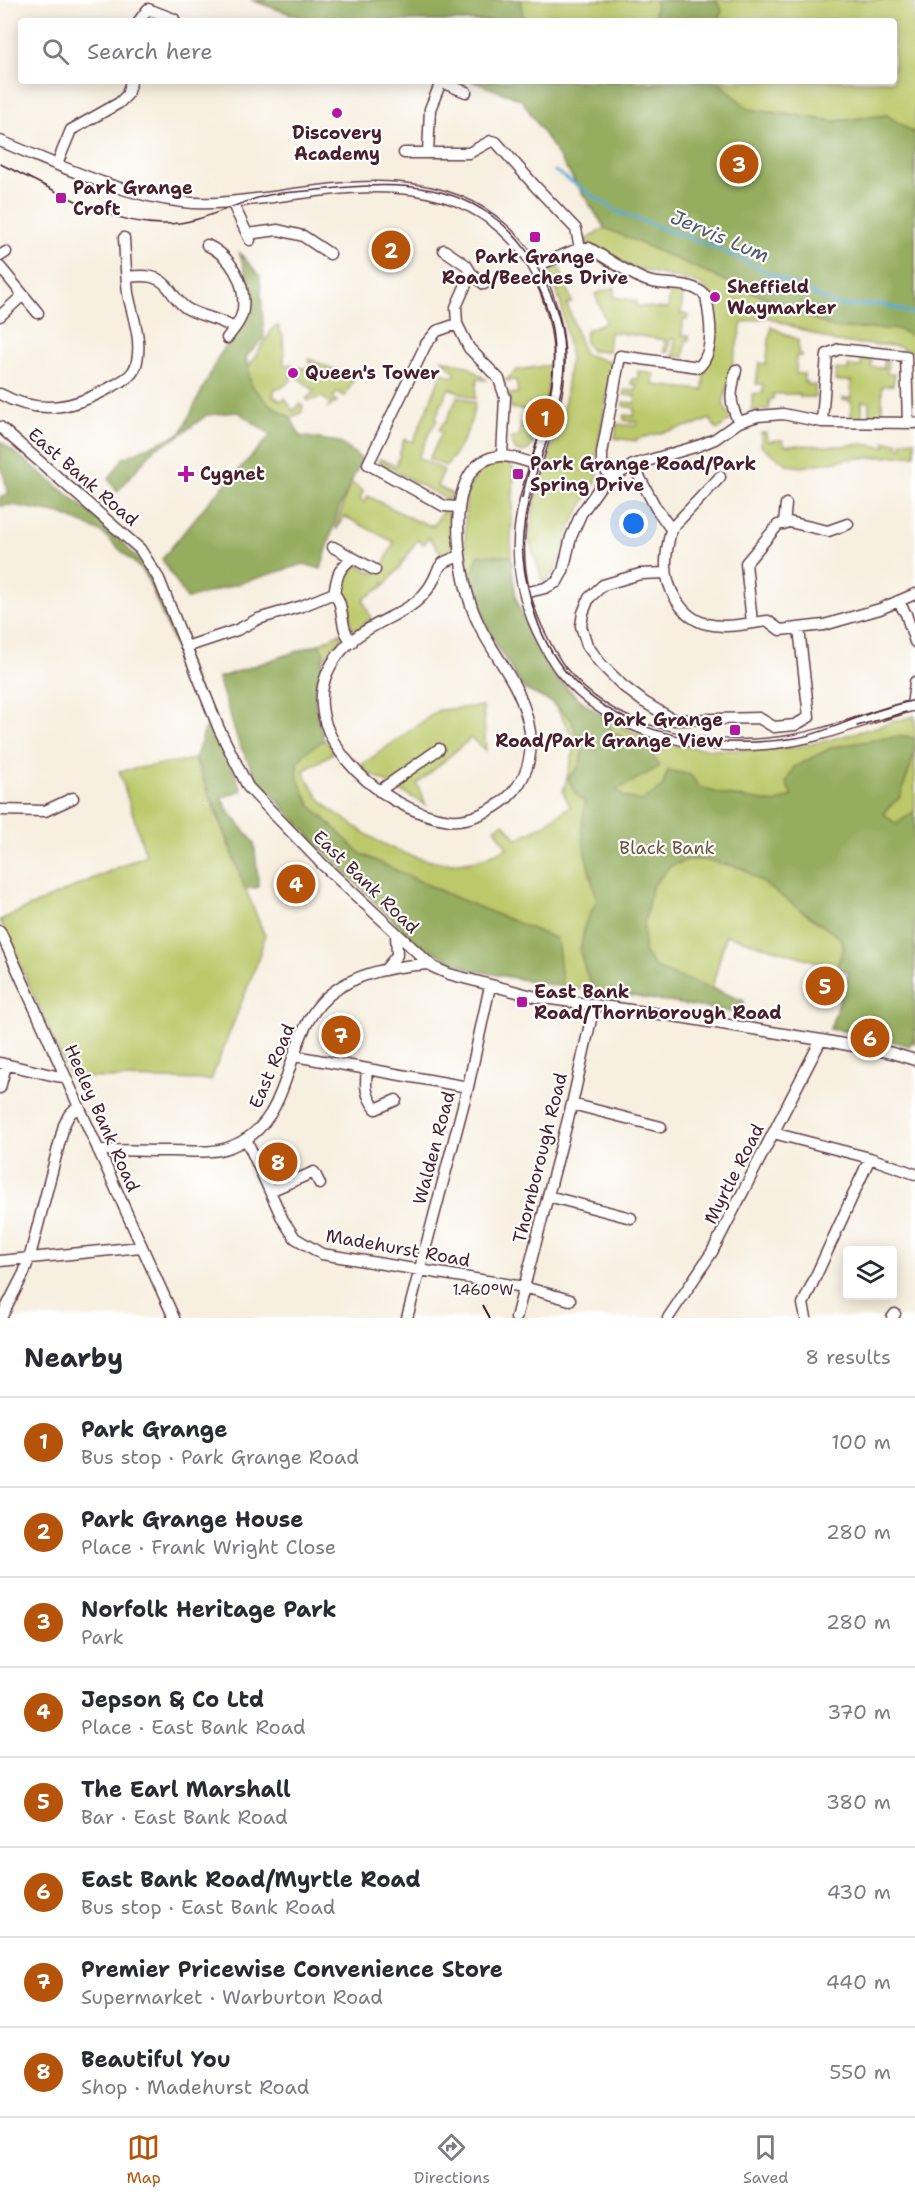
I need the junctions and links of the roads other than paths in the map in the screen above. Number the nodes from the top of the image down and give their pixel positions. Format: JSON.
{"nodes":[{"id":1,"x":141,"y":18,"type":"edge"},
{"id":2,"x":171,"y":18,"type":"edge"},
{"id":3,"x":130,"y":84,"type":"edge"},
{"id":4,"x":439,"y":84,"type":"edge"},
{"id":5,"x":447,"y":84,"type":"edge"},
{"id":6,"x":466,"y":92,"type":"dead end"},
{"id":7,"x":0,"y":141,"type":"edge"},
{"id":8,"x":404,"y":153,"type":"dead end"},
{"id":9,"x":428,"y":153,"type":"junction"},
{"id":10,"x":57,"y":164,"type":"junction"},
{"id":11,"x":232,"y":202,"type":"junction"},
{"id":12,"x":124,"y":238,"type":"dead end"},
{"id":13,"x":580,"y":248,"type":"junction"},
{"id":14,"x":444,"y":250,"type":"dead end"},
{"id":15,"x":330,"y":254,"type":"dead end"},
{"id":16,"x":208,"y":259,"type":"dead end"},
{"id":17,"x":0,"y":267,"type":"edge"},
{"id":18,"x":534,"y":267,"type":"junction"},
{"id":19,"x":471,"y":273,"type":"junction"},
{"id":20,"x":127,"y":277,"type":"junction"},
{"id":21,"x":484,"y":284,"type":"dead end"},
{"id":22,"x":23,"y":295,"type":"junction"},
{"id":23,"x":38,"y":313,"type":"dead end"},
{"id":24,"x":0,"y":316,"type":"edge"},
{"id":25,"x":457,"y":324,"type":"junction"},
{"id":26,"x":234,"y":328,"type":"junction"},
{"id":27,"x":227,"y":338,"type":"dead end"},
{"id":28,"x":736,"y":370,"type":"dead end"},
{"id":29,"x":0,"y":394,"type":"edge"},
{"id":30,"x":739,"y":422,"type":"junction"},
{"id":31,"x":822,"y":422,"type":"junction"},
{"id":32,"x":912,"y":423,"type":"edge"},
{"id":33,"x":0,"y":427,"type":"edge"},
{"id":34,"x":502,"y":456,"type":"junction"},
{"id":35,"x":535,"y":464,"type":"junction"},
{"id":36,"x":633,"y":465,"type":"junction"},
{"id":37,"x":720,"y":477,"type":"dead end"},
{"id":38,"x":611,"y":478,"type":"junction"},
{"id":39,"x":786,"y":504,"type":"dead end"},
{"id":40,"x":458,"y":507,"type":"junction"},
{"id":41,"x":784,"y":524,"type":"junction"},
{"id":42,"x":848,"y":524,"type":"dead end"},
{"id":43,"x":671,"y":529,"type":"junction"},
{"id":44,"x":333,"y":547,"type":"dead end"},
{"id":45,"x":460,"y":556,"type":"junction"},
{"id":46,"x":352,"y":558,"type":"junction"},
{"id":47,"x":375,"y":570,"type":"dead end"},
{"id":48,"x":666,"y":573,"type":"junction"},
{"id":49,"x":334,"y":593,"type":"junction"},
{"id":50,"x":525,"y":593,"type":"junction"},
{"id":51,"x":915,"y":594,"type":"edge"},
{"id":52,"x":898,"y":601,"type":"junction"},
{"id":53,"x":752,"y":623,"type":"junction"},
{"id":54,"x":799,"y":628,"type":"junction"},
{"id":55,"x":352,"y":642,"type":"junction"},
{"id":56,"x":915,"y":642,"type":"edge"},
{"id":57,"x":186,"y":647,"type":"junction"},
{"id":58,"x":915,"y":682,"type":"edge"},
{"id":59,"x":914,"y":705,"type":"edge"},
{"id":60,"x":439,"y":749,"type":"dead end"},
{"id":61,"x":379,"y":791,"type":"junction"},
{"id":62,"x":72,"y":798,"type":"dead end"},
{"id":63,"x":0,"y":810,"type":"edge"},
{"id":64,"x":0,"y":931,"type":"edge"},
{"id":65,"x":396,"y":934,"type":"junction"},
{"id":66,"x":429,"y":964,"type":"junction"},
{"id":67,"x":385,"y":970,"type":"junction"},
{"id":68,"x":490,"y":986,"type":"junction"},
{"id":69,"x":594,"y":1006,"type":"junction"},
{"id":70,"x":822,"y":1040,"type":"junction"},
{"id":71,"x":295,"y":1056,"type":"junction"},
{"id":72,"x":915,"y":1060,"type":"edge"},
{"id":73,"x":3,"y":1064,"type":"edge"},
{"id":74,"x":367,"y":1070,"type":"junction"},
{"id":75,"x":65,"y":1077,"type":"junction"},
{"id":76,"x":0,"y":1088,"type":"edge"},
{"id":77,"x":468,"y":1088,"type":"junction"},
{"id":78,"x":396,"y":1100,"type":"dead end"},
{"id":79,"x":572,"y":1104,"type":"junction"},
{"id":80,"x":78,"y":1106,"type":"junction"},
{"id":81,"x":661,"y":1127,"type":"dead end"},
{"id":82,"x":773,"y":1133,"type":"junction"},
{"id":83,"x":246,"y":1139,"type":"junction"},
{"id":84,"x":98,"y":1150,"type":"junction"},
{"id":85,"x":870,"y":1158,"type":"junction"},
{"id":86,"x":915,"y":1173,"type":"edge"},
{"id":87,"x":320,"y":1184,"type":"dead end"},
{"id":88,"x":270,"y":1191,"type":"junction"},
{"id":89,"x":548,"y":1196,"type":"junction"},
{"id":90,"x":631,"y":1218,"type":"dead end"},
{"id":91,"x":141,"y":1247,"type":"junction"},
{"id":92,"x":28,"y":1258,"type":"junction"},
{"id":93,"x":0,"y":1261,"type":"edge"},
{"id":94,"x":419,"y":1270,"type":"junction"},
{"id":95,"x":524,"y":1287,"type":"junction"},
{"id":96,"x":570,"y":1300,"type":"dead end"},
{"id":97,"x":1,"y":1318,"type":"edge"},
{"id":98,"x":174,"y":1318,"type":"edge"},
{"id":99,"x":407,"y":1318,"type":"edge"},
{"id":100,"x":516,"y":1318,"type":"edge"},
{"id":101,"x":668,"y":1318,"type":"edge"},
{"id":102,"x":806,"y":1318,"type":"edge"}],
"edges":[{"from":1,"to":2,"type":"street"},
{"from":3,"to":10,"type":"street"},
{"from":4,"to":9,"type":"street"},
{"from":5,"to":6,"type":"street"},
{"from":7,"to":10,"type":"street"},
{"from":8,"to":9,"type":"street"},
{"from":9,"to":13,"type":"street"},
{"from":10,"to":11,"type":"street"},
{"from":11,"to":15,"type":"street"},
{"from":11,"to":18,"type":"street"},
{"from":12,"to":20,"type":"street"},
{"from":13,"to":18,"type":"street"},
{"from":13,"to":38,"type":"street"},
{"from":14,"to":19,"type":"street"},
{"from":16,"to":26,"type":"street"},
{"from":17,"to":22,"type":"street"},
{"from":18,"to":35,"type":"street"},
{"from":19,"to":21,"type":"street"},
{"from":19,"to":25,"type":"street"},
{"from":20,"to":26,"type":"street"},
{"from":20,"to":29,"type":"street"},
{"from":22,"to":23,"type":"street"},
{"from":22,"to":24,"type":"street"},
{"from":25,"to":34,"type":"street"},
{"from":25,"to":40,"type":"street"},
{"from":26,"to":27,"type":"street"},
{"from":28,"to":30,"type":"street"},
{"from":30,"to":31,"type":"street"},
{"from":30,"to":36,"type":"street"},
{"from":31,"to":32,"type":"street"},
{"from":31,"to":32,"type":"street"},
{"from":33,"to":57,"type":"street","name":"East Bank Road"},
{"from":34,"to":35,"type":"street"},
{"from":34,"to":40,"type":"street"},
{"from":35,"to":50,"type":"street"},
{"from":36,"to":38,"type":"street"},
{"from":36,"to":43,"type":"street"},
{"from":37,"to":43,"type":"street"},
{"from":38,"to":50,"type":"street"},
{"from":39,"to":41,"type":"street"},
{"from":40,"to":45,"type":"street"},
{"from":41,"to":42,"type":"street"},
{"from":41,"to":53,"type":"street"},
{"from":43,"to":48,"type":"street"},
{"from":44,"to":46,"type":"street"},
{"from":45,"to":55,"type":"street"},
{"from":45,"to":61,"type":"street"},
{"from":46,"to":47,"type":"street"},
{"from":46,"to":49,"type":"street"},
{"from":48,"to":53,"type":"street"},
{"from":48,"to":54,"type":"street"},
{"from":49,"to":55,"type":"street"},
{"from":49,"to":57,"type":"street"},
{"from":50,"to":59,"type":"street"},
{"from":51,"to":52,"type":"street"},
{"from":52,"to":54,"type":"street"},
{"from":52,"to":56,"type":"street"},
{"from":53,"to":54,"type":"street"},
{"from":55,"to":61,"type":"street"},
{"from":57,"to":65,"type":"street","name":"East Bank Road"},
{"from":58,"to":59,"type":"street"},
{"from":60,"to":61,"type":"street"},
{"from":62,"to":63,"type":"street"},
{"from":64,"to":75,"type":"street","name":"Heeley Bank Road"},
{"from":65,"to":66,"type":"street","name":"East Bank Road"},
{"from":65,"to":67,"type":"street"},
{"from":66,"to":67,"type":"street","name":"East Road"},
{"from":66,"to":68,"type":"street","name":"East Bank Road"},
{"from":67,"to":71,"type":"street","name":"East Road"},
{"from":68,"to":69,"type":"street","name":"East Bank Road"},
{"from":68,"to":77,"type":"street","name":"Walden Road"},
{"from":69,"to":70,"type":"street","name":"East Bank Road"},
{"from":69,"to":79,"type":"street","name":"Thornborough Road"},
{"from":70,"to":72,"type":"street","name":"East Bank Road"},
{"from":70,"to":82,"type":"street","name":"Myrtle Road"},
{"from":71,"to":74,"type":"street"},
{"from":71,"to":83,"type":"street","name":"East Road"},
{"from":73,"to":75,"type":"street"},
{"from":73,"to":76,"type":"street"},
{"from":74,"to":77,"type":"street"},
{"from":74,"to":78,"type":"street"},
{"from":75,"to":80,"type":"street","name":"Heeley Bank Road"},
{"from":77,"to":94,"type":"street","name":"Walden Road"},
{"from":79,"to":81,"type":"street"},
{"from":79,"to":89,"type":"street","name":"Thornborough Road"},
{"from":80,"to":84,"type":"street","name":"Heeley Bank Road"},
{"from":80,"to":92,"type":"street"},
{"from":82,"to":85,"type":"street"},
{"from":82,"to":101,"type":"street","name":"Myrtle Road"},
{"from":83,"to":84,"type":"street","name":"East Road"},
{"from":83,"to":88,"type":"street","name":"Madehurst Road"},
{"from":84,"to":91,"type":"street","name":"Heeley Bank Road"},
{"from":85,"to":86,"type":"street"},
{"from":85,"to":102,"type":"street"},
{"from":87,"to":88,"type":"street"},
{"from":88,"to":94,"type":"street","name":"Madehurst Road"},
{"from":89,"to":90,"type":"street"},
{"from":89,"to":95,"type":"street","name":"Thornborough Road"},
{"from":91,"to":92,"type":"street"},
{"from":91,"to":98,"type":"street","name":"Heeley Bank Road"},
{"from":92,"to":93,"type":"street"},
{"from":92,"to":97,"type":"street"},
{"from":94,"to":95,"type":"street","name":"Madehurst Road"},
{"from":94,"to":99,"type":"street","name":"Walden Road"},
{"from":95,"to":96,"type":"street","name":"Madehurst Road"},
{"from":95,"to":100,"type":"street","name":"Thornborough Road"}]}
